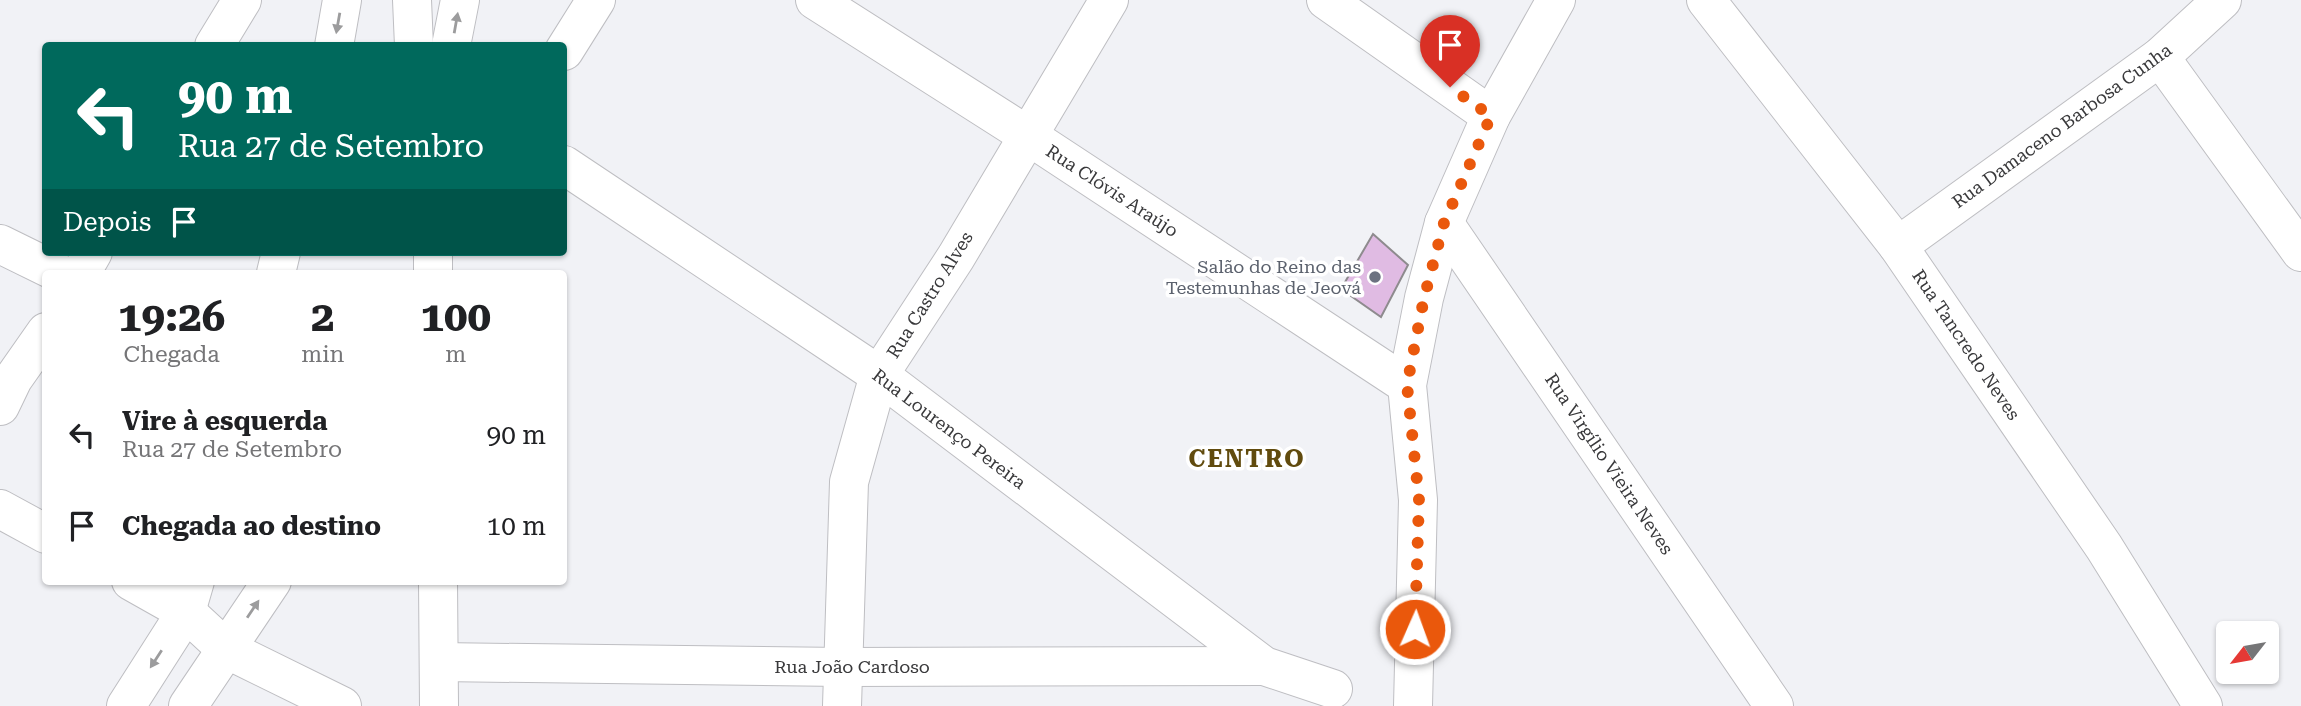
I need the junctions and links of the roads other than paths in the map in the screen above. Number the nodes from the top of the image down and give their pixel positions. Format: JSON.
{"nodes":[{"id":1,"x":242,"y":0,"type":"edge"},
{"id":2,"x":342,"y":0,"type":"edge"},
{"id":3,"x":412,"y":0,"type":"edge"},
{"id":4,"x":460,"y":0,"type":"edge"},
{"id":5,"x":596,"y":0,"type":"edge"},
{"id":6,"x":815,"y":0,"type":"edge"},
{"id":7,"x":1109,"y":0,"type":"edge"},
{"id":8,"x":1326,"y":0,"type":"edge"},
{"id":9,"x":1556,"y":0,"type":"edge"},
{"id":10,"x":2222,"y":0,"type":"edge"},
{"id":11,"x":1724,"y":7,"type":"edge"},
{"id":12,"x":216,"y":42,"type":"edge"},
{"id":13,"x":335,"y":42,"type":"edge"},
{"id":14,"x":414,"y":42,"type":"edge"},
{"id":15,"x":453,"y":42,"type":"edge"},
{"id":16,"x":567,"y":46,"type":"edge"},
{"id":17,"x":2160,"y":57,"type":"junction"},
{"id":18,"x":1491,"y":116,"type":"junction"},
{"id":19,"x":1027,"y":135,"type":"junction"},
{"id":20,"x":567,"y":167,"type":"edge"},
{"id":21,"x":1444,"y":223,"type":"junction"},
{"id":22,"x":0,"y":244,"type":"edge"},
{"id":23,"x":1898,"y":246,"type":"junction"},
{"id":24,"x":2301,"y":252,"type":"edge"},
{"id":25,"x":53,"y":270,"type":"edge"},
{"id":26,"x":42,"y":338,"type":"edge"},
{"id":27,"x":879,"y":375,"type":"junction"},
{"id":28,"x":1407,"y":385,"type":"junction"},
{"id":29,"x":0,"y":406,"type":"edge"},
{"id":30,"x":0,"y":509,"type":"edge"},
{"id":31,"x":42,"y":532,"type":"edge"},
{"id":32,"x":147,"y":585,"type":"edge"},
{"id":33,"x":269,"y":585,"type":"edge"},
{"id":34,"x":438,"y":585,"type":"edge"},
{"id":35,"x":190,"y":596,"type":"edge"},
{"id":36,"x":226,"y":649,"type":"junction"},
{"id":37,"x":439,"y":662,"type":"junction"},
{"id":38,"x":1264,"y":666,"type":"junction"},
{"id":39,"x":843,"y":667,"type":"junction"},
{"id":40,"x":1333,"y":688,"type":"dead end"},
{"id":41,"x":126,"y":706,"type":"edge"},
{"id":42,"x":188,"y":706,"type":"edge"},
{"id":43,"x":342,"y":706,"type":"edge"},
{"id":44,"x":439,"y":706,"type":"edge"},
{"id":45,"x":842,"y":706,"type":"edge"},
{"id":46,"x":1413,"y":706,"type":"edge"},
{"id":47,"x":1774,"y":706,"type":"edge"},
{"id":48,"x":2203,"y":706,"type":"edge"}],
"edges":[{"from":1,"to":12,"type":"street"},
{"from":2,"to":13,"type":"street","one_way":true},
{"from":3,"to":14,"type":"street"},
{"from":15,"to":4,"type":"street","one_way":true},
{"from":5,"to":16,"type":"street"},
{"from":6,"to":19,"type":"street","name":"Rua Clóvis Araújo"},
{"from":7,"to":19,"type":"street","name":"Rua Castro Alves"},
{"from":8,"to":18,"type":"street"},
{"from":9,"to":18,"type":"street"},
{"from":10,"to":17,"type":"street","name":"Rua Damaceno Barbosa Cunha"},
{"from":11,"to":23,"type":"street","name":"Rua Tancredo Neves"},
{"from":17,"to":23,"type":"street","name":"Rua Damaceno Barbosa Cunha"},
{"from":17,"to":24,"type":"street"},
{"from":18,"to":21,"type":"street"},
{"from":19,"to":27,"type":"street","name":"Rua Castro Alves"},
{"from":19,"to":28,"type":"street","name":"Rua Clóvis Araújo"},
{"from":20,"to":27,"type":"street","name":"Rua Lourenço Pereira"},
{"from":21,"to":28,"type":"street"},
{"from":21,"to":47,"type":"street","name":"Rua Virgílio Vieira Neves"},
{"from":22,"to":25,"type":"street"},
{"from":23,"to":48,"type":"street","name":"Rua Tancredo Neves"},
{"from":26,"to":29,"type":"street"},
{"from":27,"to":38,"type":"street","name":"Rua Lourenço Pereira"},
{"from":27,"to":39,"type":"street","name":"Rua Castro Alves"},
{"from":28,"to":46,"type":"street"},
{"from":30,"to":31,"type":"street"},
{"from":32,"to":35,"type":"street"},
{"from":36,"to":33,"type":"street","one_way":true},
{"from":34,"to":37,"type":"street"},
{"from":35,"to":36,"type":"street"},
{"from":35,"to":41,"type":"street","one_way":true},
{"from":36,"to":42,"type":"street"},
{"from":36,"to":43,"type":"street"},
{"from":37,"to":39,"type":"street","name":"Rua João Cardoso"},
{"from":37,"to":44,"type":"street"},
{"from":38,"to":39,"type":"street","name":"Rua João Cardoso"},
{"from":38,"to":40,"type":"street","name":"Rua Lourenço Pereira"},
{"from":39,"to":45,"type":"street","name":"Rua Castro Alves"}]}
